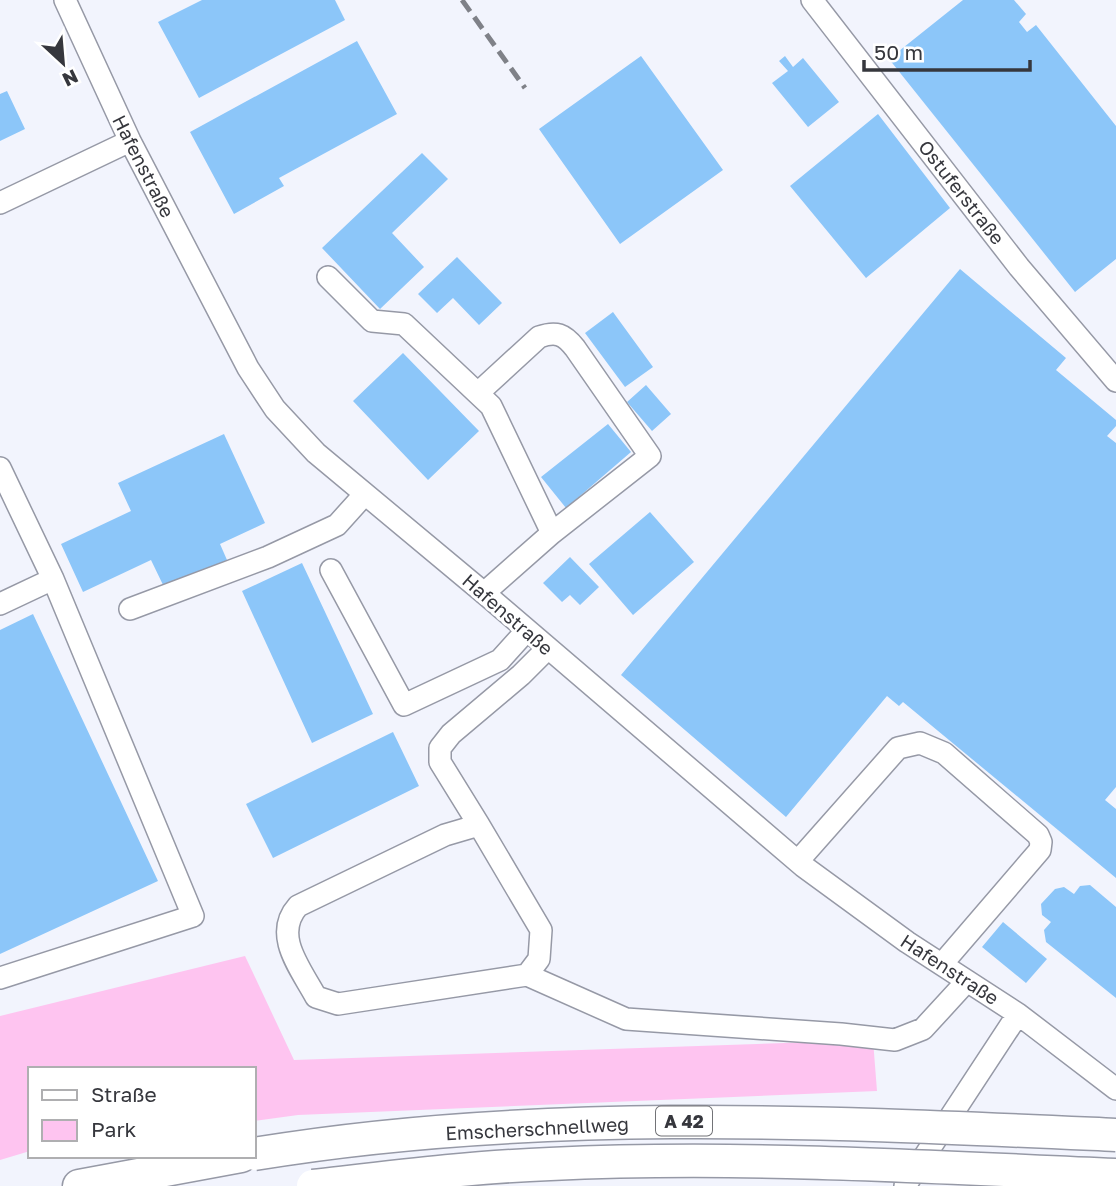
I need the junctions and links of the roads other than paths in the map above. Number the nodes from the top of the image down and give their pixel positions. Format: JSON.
{"nodes":[{"id":1,"x":65,"y":0,"type":"edge"},
{"id":2,"x":812,"y":0,"type":"edge"},
{"id":3,"x":130,"y":141,"type":"junction"},
{"id":4,"x":0,"y":203,"type":"edge"},
{"id":5,"x":328,"y":277,"type":"dead end"},
{"id":6,"x":1116,"y":381,"type":"edge"},
{"id":7,"x":478,"y":393,"type":"junction"},
{"id":8,"x":0,"y":468,"type":"edge"},
{"id":9,"x":364,"y":495,"type":"junction"},
{"id":10,"x":552,"y":533,"type":"junction"},
{"id":11,"x":331,"y":570,"type":"dead end"},
{"id":12,"x":53,"y":579,"type":"junction"},
{"id":13,"x":484,"y":593,"type":"junction"},
{"id":14,"x":0,"y":604,"type":"edge"},
{"id":15,"x":130,"y":609,"type":"dead end"},
{"id":16,"x":527,"y":630,"type":"junction"},
{"id":17,"x":548,"y":648,"type":"junction"},
{"id":18,"x":479,"y":825,"type":"junction"},
{"id":19,"x":798,"y":861,"type":"junction"},
{"id":20,"x":942,"y":964,"type":"junction"},
{"id":21,"x":527,"y":975,"type":"junction"},
{"id":22,"x":0,"y":978,"type":"edge"},
{"id":23,"x":967,"y":981,"type":"junction"},
{"id":24,"x":1018,"y":1014,"type":"junction"},
{"id":25,"x":1116,"y":1088,"type":"edge"},
{"id":26,"x":1116,"y":1135,"type":"edge"},
{"id":27,"x":256,"y":1154,"type":"edge"},
{"id":28,"x":232,"y":1158,"type":"edge"},
{"id":29,"x":1116,"y":1175,"type":"edge"},
{"id":30,"x":79,"y":1186,"type":"edge"},
{"id":31,"x":313,"y":1186,"type":"edge"},
{"id":32,"x":905,"y":1186,"type":"edge"}],
"edges":[{"from":1,"to":3,"type":"street","name":"Hafenstraße"},
{"from":2,"to":6,"type":"street","name":"Ostuferstraße"},
{"from":3,"to":4,"type":"street"},
{"from":3,"to":9,"type":"street","name":"Hafenstraße"},
{"from":5,"to":7,"type":"street"},
{"from":7,"to":10,"type":"street"},
{"from":7,"to":10,"type":"street"},
{"from":8,"to":12,"type":"street"},
{"from":9,"to":13,"type":"street","name":"Hafenstraße"},
{"from":9,"to":15,"type":"street"},
{"from":10,"to":13,"type":"street"},
{"from":11,"to":16,"type":"street"},
{"from":12,"to":14,"type":"street"},
{"from":12,"to":22,"type":"street"},
{"from":13,"to":16,"type":"street","name":"Hafenstraße"},
{"from":16,"to":17,"type":"street","name":"Hafenstraße"},
{"from":17,"to":18,"type":"street"},
{"from":17,"to":19,"type":"street","name":"Hafenstraße"},
{"from":18,"to":21,"type":"street"},
{"from":18,"to":21,"type":"street"},
{"from":19,"to":20,"type":"street","name":"Hafenstraße"},
{"from":19,"to":20,"type":"street"},
{"from":20,"to":23,"type":"street","name":"Hafenstraße"},
{"from":21,"to":23,"type":"street"},
{"from":23,"to":24,"type":"street","name":"Hafenstraße"},
{"from":24,"to":25,"type":"street","name":"Hafenstraße"},
{"from":24,"to":32,"type":"street"},
{"from":26,"to":27,"type":"highway","name":"Emscherschnellweg","number":"A 42","bridge":true},
{"from":28,"to":30,"type":"highway","name":"Emscherschnellweg","number":"A 42"},
{"from":29,"to":31,"type":"highway","name":"Emscherschnellweg","number":"A 42","bridge":true}]}
